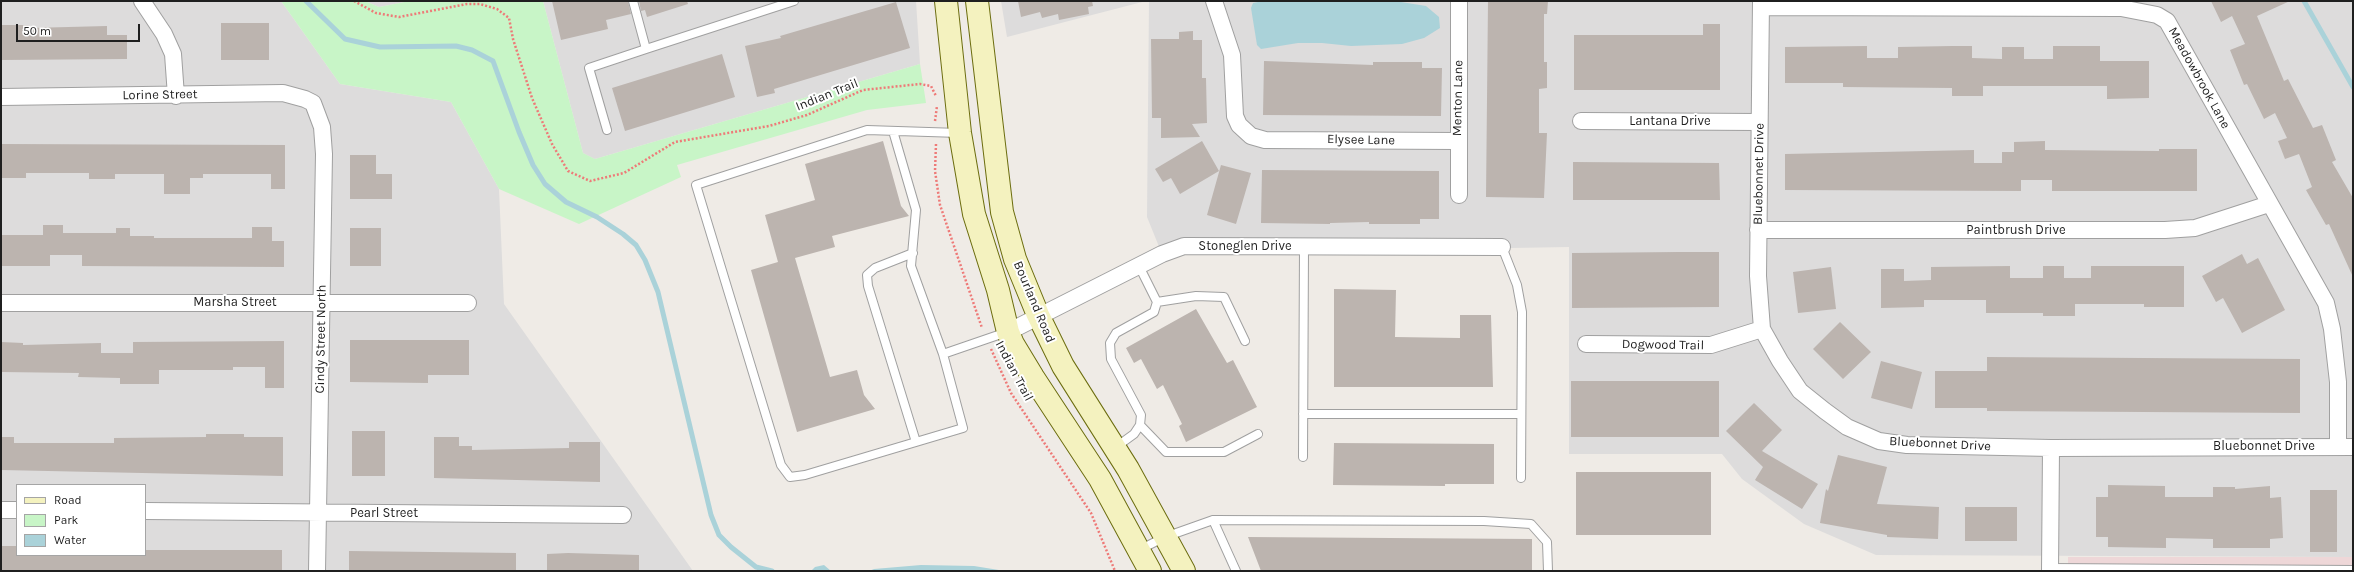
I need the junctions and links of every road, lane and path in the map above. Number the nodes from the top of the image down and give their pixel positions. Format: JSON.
{"nodes":[{"id":1,"x":142,"y":1,"type":"edge"},
{"id":2,"x":354,"y":1,"type":"edge"},
{"id":3,"x":633,"y":1,"type":"edge"},
{"id":4,"x":794,"y":1,"type":"edge"},
{"id":5,"x":946,"y":1,"type":"edge"},
{"id":6,"x":977,"y":1,"type":"edge"},
{"id":7,"x":1214,"y":1,"type":"edge"},
{"id":8,"x":1459,"y":1,"type":"edge"},
{"id":9,"x":1761,"y":4,"type":"edge"},
{"id":10,"x":646,"y":49,"type":"junction"},
{"id":11,"x":176,"y":96,"type":"junction"},
{"id":12,"x":1,"y":97,"type":"edge"},
{"id":13,"x":315,"y":108,"type":"joint"},
{"id":14,"x":1581,"y":121,"type":"dead end"},
{"id":15,"x":1759,"y":122,"type":"junction"},
{"id":16,"x":607,"y":130,"type":"dead end"},
{"id":17,"x":893,"y":131,"type":"junction"},
{"id":18,"x":936,"y":132,"type":"junction"},
{"id":19,"x":960,"y":133,"type":"junction"},
{"id":20,"x":1458,"y":141,"type":"junction"},
{"id":21,"x":1459,"y":195,"type":"dead end"},
{"id":22,"x":2269,"y":204,"type":"junction"},
{"id":23,"x":1758,"y":230,"type":"junction"},
{"id":24,"x":1304,"y":246,"type":"junction"},
{"id":25,"x":1502,"y":247,"type":"joint"},
{"id":26,"x":913,"y":253,"type":"junction"},
{"id":27,"x":1139,"y":266,"type":"junction"},
{"id":28,"x":322,"y":302,"type":"junction"},
{"id":29,"x":1157,"y":302,"type":"junction"},
{"id":30,"x":1,"y":303,"type":"edge"},
{"id":31,"x":468,"y":303,"type":"dead end"},
{"id":32,"x":1038,"y":315,"type":"junction"},
{"id":33,"x":1762,"y":329,"type":"junction"},
{"id":34,"x":1008,"y":332,"type":"junction"},
{"id":35,"x":987,"y":340,"type":"junction"},
{"id":36,"x":1245,"y":341,"type":"dead end"},
{"id":37,"x":1586,"y":344,"type":"dead end"},
{"id":38,"x":943,"y":354,"type":"junction"},
{"id":39,"x":1303,"y":414,"type":"junction"},
{"id":40,"x":1521,"y":414,"type":"junction"},
{"id":41,"x":1140,"y":424,"type":"junction"},
{"id":42,"x":1258,"y":434,"type":"dead end"},
{"id":43,"x":916,"y":442,"type":"junction"},
{"id":44,"x":2345,"y":446,"type":"edge"},
{"id":45,"x":1115,"y":448,"type":"junction"},
{"id":46,"x":2051,"y":448,"type":"junction"},
{"id":47,"x":1303,"y":457,"type":"dead end"},
{"id":48,"x":1521,"y":478,"type":"dead end"},
{"id":49,"x":1,"y":510,"type":"edge"},
{"id":50,"x":16,"y":510,"type":"edge"},
{"id":51,"x":146,"y":511,"type":"edge"},
{"id":52,"x":317,"y":513,"type":"junction"},
{"id":53,"x":623,"y":515,"type":"dead end"},
{"id":54,"x":1213,"y":520,"type":"junction"},
{"id":55,"x":1166,"y":537,"type":"junction"},
{"id":56,"x":1139,"y":550,"type":"junction"},
{"id":57,"x":2050,"y":570,"type":"edge"},
{"id":58,"x":2353,"y":570,"type":"edge"},
{"id":59,"x":317,"y":571,"type":"edge"},
{"id":60,"x":1115,"y":571,"type":"edge"},
{"id":61,"x":1150,"y":571,"type":"edge"},
{"id":62,"x":1184,"y":571,"type":"edge"},
{"id":63,"x":1236,"y":571,"type":"edge"},
{"id":64,"x":1548,"y":571,"type":"edge"}],
"edges":[{"from":1,"to":11,"type":"street"},
{"from":2,"to":18,"type":"path","name":"Indian Trail"},
{"from":3,"to":10,"type":"lane"},
{"from":4,"to":10,"type":"lane"},
{"from":5,"to":19,"type":"main road","name":"Bourland Road"},
{"from":6,"to":32,"type":"main road","name":"Bourland Road"},
{"from":7,"to":20,"type":"street","name":"Elysee Lane"},
{"from":8,"to":20,"type":"street","name":"Menton Lane"},
{"from":9,"to":15,"type":"street","name":"Bluebonnet Drive"},
{"from":9,"to":22,"type":"street","name":"Meadowbrook Lane"},
{"from":10,"to":16,"type":"lane"},
{"from":11,"to":12,"type":"street","name":"Lorine Street"},
{"from":11,"to":13,"type":"street","name":"Lorine Street"},
{"from":13,"to":28,"type":"street","name":"Cindy Street North"},
{"from":14,"to":15,"type":"street","name":"Lantana Drive"},
{"from":15,"to":23,"type":"street","name":"Bluebonnet Drive"},
{"from":17,"to":18,"type":"lane"},
{"from":17,"to":26,"type":"lane"},
{"from":17,"to":43,"type":"lane"},
{"from":18,"to":19,"type":"lane"},
{"from":18,"to":35,"type":"path","name":"Indian Trail"},
{"from":19,"to":34,"type":"main road","name":"Bourland Road"},
{"from":20,"to":21,"type":"street","name":"Menton Lane"},
{"from":22,"to":23,"type":"street","name":"Paintbrush Drive"},
{"from":22,"to":44,"type":"street","name":"Meadowbrook Lane"},
{"from":23,"to":33,"type":"street","name":"Bluebonnet Drive"},
{"from":24,"to":25,"type":"street","name":"Stoneglen Drive"},
{"from":24,"to":27,"type":"street","name":"Stoneglen Drive"},
{"from":24,"to":39,"type":"lane"},
{"from":25,"to":40,"type":"lane"},
{"from":26,"to":38,"type":"lane"},
{"from":26,"to":43,"type":"lane"},
{"from":27,"to":29,"type":"lane"},
{"from":27,"to":32,"type":"street","name":"Stoneglen Drive"},
{"from":28,"to":30,"type":"street","name":"Marsha Street"},
{"from":28,"to":31,"type":"street","name":"Marsha Street"},
{"from":28,"to":52,"type":"street","name":"Cindy Street North"},
{"from":29,"to":36,"type":"lane"},
{"from":29,"to":41,"type":"lane"},
{"from":32,"to":34,"type":"street","name":"Stoneglen Drive"},
{"from":32,"to":45,"type":"main road","name":"Bourland Road"},
{"from":33,"to":37,"type":"street","name":"Dogwood Trail"},
{"from":33,"to":46,"type":"street","name":"Bluebonnet Drive"},
{"from":34,"to":35,"type":"lane"},
{"from":34,"to":56,"type":"main road","name":"Bourland Road"},
{"from":35,"to":38,"type":"lane"},
{"from":35,"to":60,"type":"path","name":"Indian Trail"},
{"from":38,"to":43,"type":"lane"},
{"from":39,"to":40,"type":"lane"},
{"from":39,"to":47,"type":"lane"},
{"from":40,"to":48,"type":"lane"},
{"from":41,"to":42,"type":"lane"},
{"from":41,"to":45,"type":"lane"},
{"from":44,"to":46,"type":"street","name":"Bluebonnet Drive"},
{"from":45,"to":55,"type":"main road","name":"Bourland Road"},
{"from":46,"to":57,"type":"street"},
{"from":49,"to":50,"type":"street"},
{"from":51,"to":52,"type":"street","name":"Pearl Street"},
{"from":52,"to":53,"type":"street","name":"Pearl Street"},
{"from":52,"to":59,"type":"street","name":"Cindy Street North"},
{"from":54,"to":55,"type":"lane"},
{"from":54,"to":63,"type":"lane"},
{"from":54,"to":64,"type":"lane"},
{"from":55,"to":56,"type":"lane"},
{"from":55,"to":62,"type":"main road","name":"Bourland Road"},
{"from":56,"to":61,"type":"main road","name":"Bourland Road"},
{"from":57,"to":58,"type":"lane"}]}
